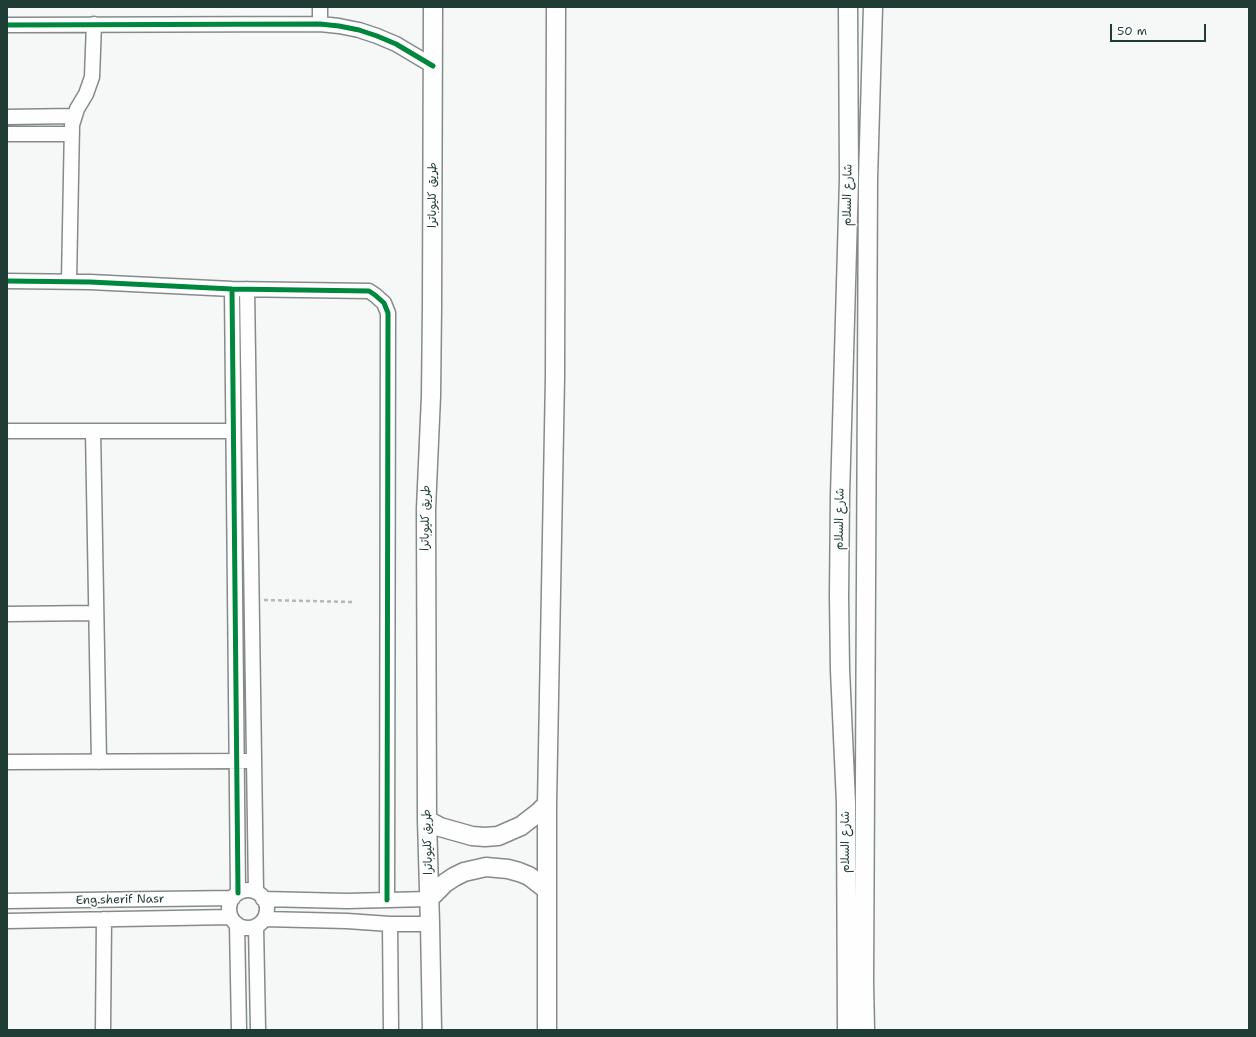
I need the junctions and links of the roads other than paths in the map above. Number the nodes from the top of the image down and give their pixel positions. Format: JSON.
{"nodes":[{"id":1,"x":320,"y":7,"type":"edge"},
{"id":2,"x":433,"y":7,"type":"edge"},
{"id":3,"x":556,"y":7,"type":"edge"},
{"id":4,"x":848,"y":7,"type":"edge"},
{"id":5,"x":873,"y":7,"type":"edge"},
{"id":6,"x":94,"y":24,"type":"junction"},
{"id":7,"x":320,"y":24,"type":"junction"},
{"id":8,"x":7,"y":25,"type":"edge"},
{"id":9,"x":433,"y":66,"type":"junction"},
{"id":10,"x":74,"y":116,"type":"junction"},
{"id":11,"x":7,"y":117,"type":"edge"},
{"id":12,"x":7,"y":134,"type":"edge"},
{"id":13,"x":72,"y":134,"type":"junction"},
{"id":14,"x":849,"y":179,"type":"junction"},
{"id":15,"x":868,"y":179,"type":"junction"},
{"id":16,"x":7,"y":281,"type":"edge"},
{"id":17,"x":69,"y":281,"type":"junction"},
{"id":18,"x":232,"y":289,"type":"junction"},
{"id":19,"x":247,"y":289,"type":"junction"},
{"id":20,"x":232,"y":412,"type":"junction"},
{"id":21,"x":249,"y":414,"type":"junction"},
{"id":22,"x":7,"y":431,"type":"edge"},
{"id":23,"x":93,"y":431,"type":"junction"},
{"id":24,"x":232,"y":431,"type":"junction"},
{"id":25,"x":96,"y":613,"type":"junction"},
{"id":26,"x":7,"y":614,"type":"edge"},
{"id":27,"x":238,"y":761,"type":"junction"},
{"id":28,"x":254,"y":761,"type":"junction"},
{"id":29,"x":7,"y":762,"type":"edge"},
{"id":30,"x":99,"y":762,"type":"junction"},
{"id":31,"x":547,"y":804,"type":"junction"},
{"id":32,"x":427,"y":820,"type":"junction"},
{"id":33,"x":547,"y":890,"type":"junction"},
{"id":34,"x":236,"y":896,"type":"junction"},
{"id":35,"x":259,"y":896,"type":"junction"},
{"id":36,"x":430,"y":899,"type":"junction"},
{"id":37,"x":387,"y":900,"type":"junction"},
{"id":38,"x":7,"y":901,"type":"edge"},
{"id":39,"x":347,"y":901,"type":"junction"},
{"id":40,"x":104,"y":920,"type":"junction"},
{"id":41,"x":7,"y":921,"type":"edge"},
{"id":42,"x":234,"y":921,"type":"junction"},
{"id":43,"x":347,"y":921,"type":"junction"},
{"id":44,"x":260,"y":922,"type":"junction"},
{"id":45,"x":390,"y":924,"type":"junction"},
{"id":46,"x":430,"y":924,"type":"junction"},
{"id":47,"x":103,"y":1030,"type":"edge"},
{"id":48,"x":238,"y":1030,"type":"edge"},
{"id":49,"x":258,"y":1030,"type":"edge"},
{"id":50,"x":391,"y":1030,"type":"edge"},
{"id":51,"x":432,"y":1030,"type":"edge"},
{"id":52,"x":547,"y":1030,"type":"edge"},
{"id":53,"x":847,"y":1030,"type":"edge"},
{"id":54,"x":865,"y":1030,"type":"edge"}],
"edges":[{"from":1,"to":7,"type":"street"},
{"from":2,"to":9,"type":"main road","name":"طريق كليوباترا"},
{"from":3,"to":31,"type":"main road"},
{"from":4,"to":14,"type":"main road","name":"شارع السلام"},
{"from":5,"to":15,"type":"main road","name":"شارع السلام"},
{"from":6,"to":7,"type":"street"},
{"from":6,"to":8,"type":"street"},
{"from":6,"to":10,"type":"street"},
{"from":7,"to":9,"type":"street"},
{"from":9,"to":32,"type":"main road","name":"طريق كليوباترا"},
{"from":10,"to":11,"type":"street"},
{"from":10,"to":13,"type":"street"},
{"from":12,"to":13,"type":"street"},
{"from":13,"to":17,"type":"street"},
{"from":14,"to":15,"type":"main road"},
{"from":14,"to":53,"type":"main road","name":"شارع السلام"},
{"from":15,"to":54,"type":"main road","name":"شارع السلام"},
{"from":16,"to":17,"type":"street"},
{"from":17,"to":18,"type":"street"},
{"from":18,"to":19,"type":"street"},
{"from":18,"to":20,"type":"street"},
{"from":19,"to":21,"type":"street"},
{"from":19,"to":37,"type":"street"},
{"from":20,"to":21,"type":"street"},
{"from":20,"to":24,"type":"street"},
{"from":21,"to":28,"type":"street"},
{"from":22,"to":23,"type":"street"},
{"from":23,"to":24,"type":"street"},
{"from":23,"to":25,"type":"street"},
{"from":24,"to":27,"type":"street"},
{"from":25,"to":26,"type":"street"},
{"from":25,"to":30,"type":"street"},
{"from":27,"to":28,"type":"street"},
{"from":27,"to":30,"type":"street"},
{"from":27,"to":34,"type":"street"},
{"from":28,"to":35,"type":"street"},
{"from":29,"to":30,"type":"street"},
{"from":31,"to":32,"type":"main road"},
{"from":31,"to":33,"type":"main road"},
{"from":32,"to":36,"type":"main road","name":"طريق كليوباترا"},
{"from":33,"to":36,"type":"main road"},
{"from":33,"to":52,"type":"main road"},
{"from":34,"to":35,"type":"street"},
{"from":34,"to":38,"type":"street","name":"Eng.sherif Nasr"},
{"from":34,"to":42,"type":"street"},
{"from":35,"to":39,"type":"street"},
{"from":35,"to":44,"type":"street"},
{"from":36,"to":37,"type":"street"},
{"from":36,"to":46,"type":"main road","name":"طريق كليوباترا"},
{"from":37,"to":39,"type":"street"},
{"from":39,"to":43,"type":"street"},
{"from":40,"to":41,"type":"street"},
{"from":40,"to":42,"type":"street"},
{"from":40,"to":47,"type":"street"},
{"from":42,"to":44,"type":"street"},
{"from":42,"to":48,"type":"street"},
{"from":43,"to":44,"type":"street"},
{"from":43,"to":45,"type":"street"},
{"from":44,"to":49,"type":"street"},
{"from":45,"to":46,"type":"street"},
{"from":45,"to":50,"type":"street"},
{"from":46,"to":51,"type":"main road","name":"طريق كليوباترا"}]}
